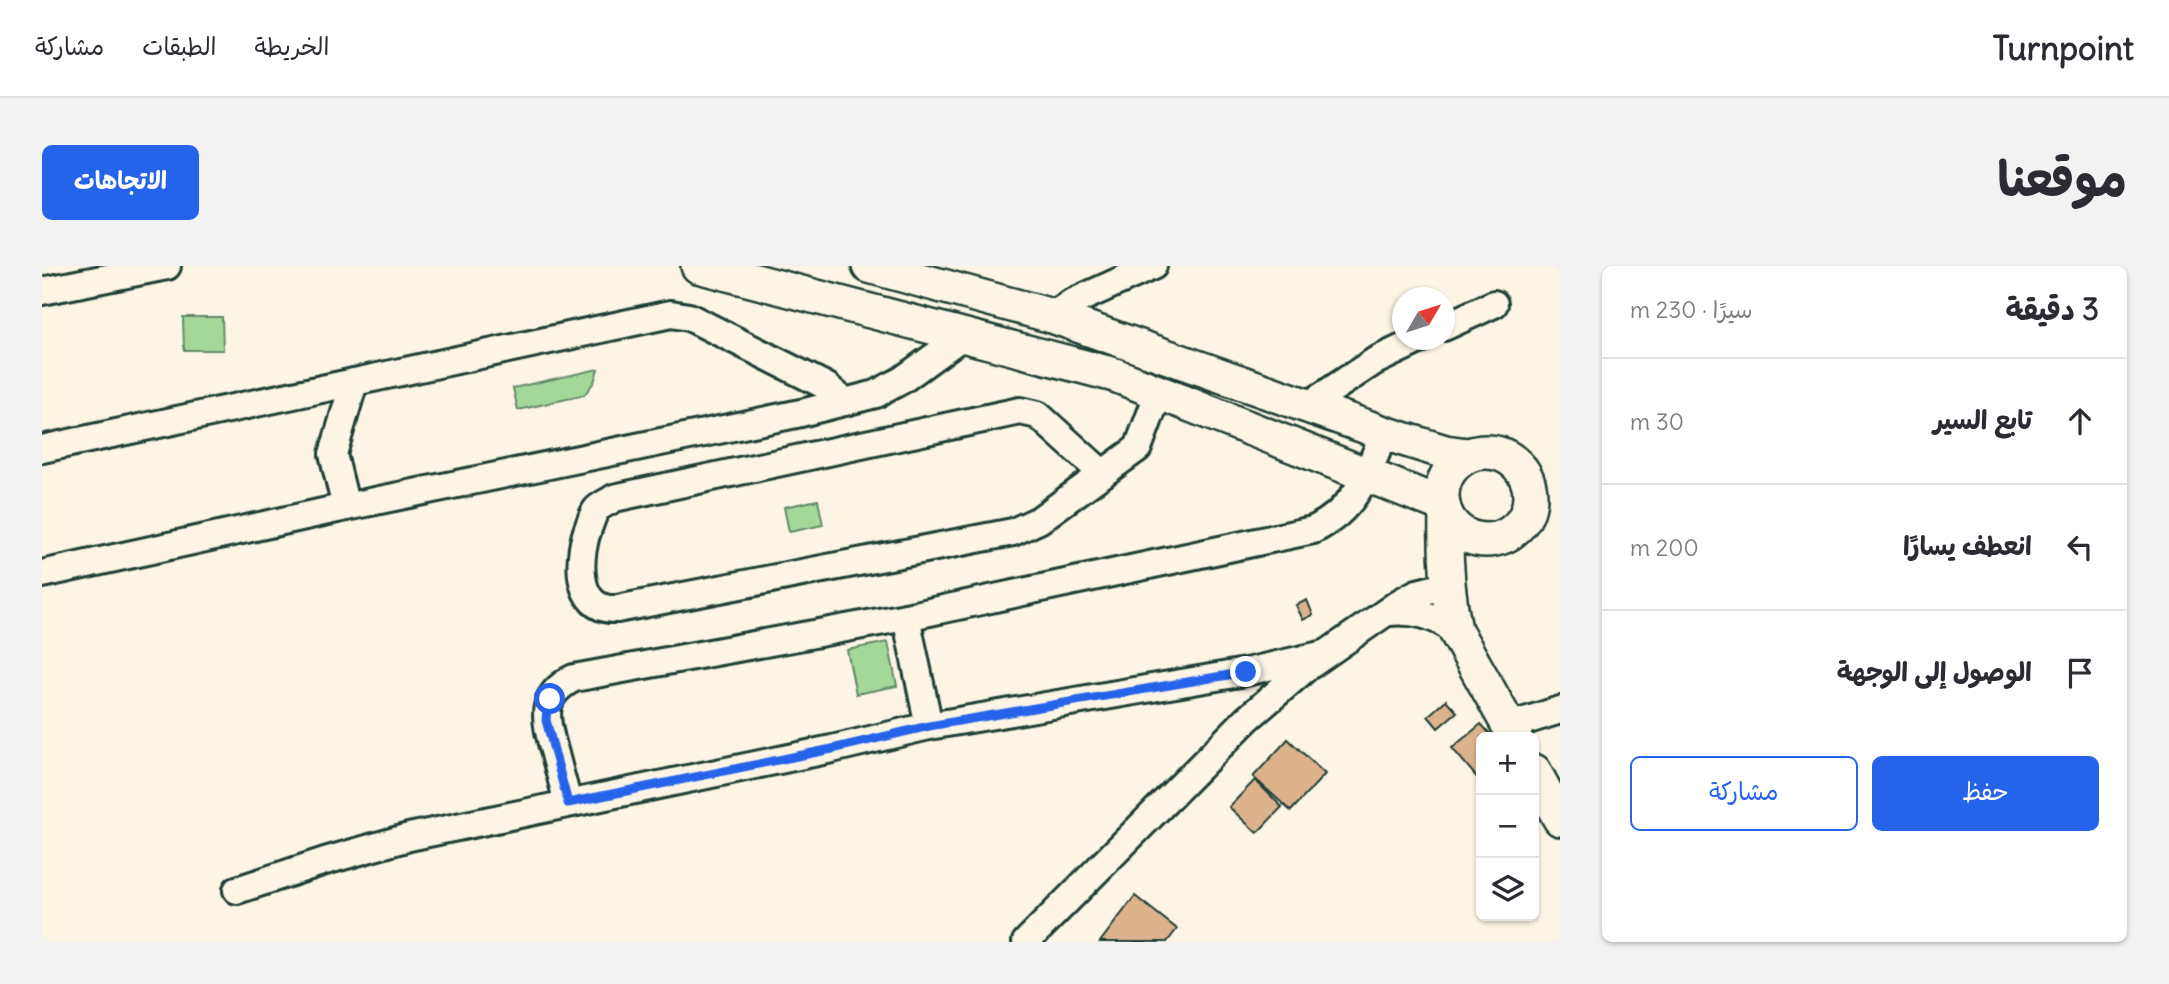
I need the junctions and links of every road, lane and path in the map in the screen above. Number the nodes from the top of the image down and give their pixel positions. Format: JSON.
{"nodes":[{"id":1,"x":167,"y":266,"type":"edge"},
{"id":2,"x":698,"y":266,"type":"edge"},
{"id":3,"x":870,"y":266,"type":"edge"},
{"id":4,"x":1153,"y":266,"type":"edge"},
{"id":5,"x":910,"y":271,"type":"edge"},
{"id":6,"x":42,"y":291,"type":"edge"},
{"id":7,"x":1494,"y":304,"type":"dead end"},
{"id":8,"x":1052,"y":316,"type":"junction"},
{"id":9,"x":1455,"y":322,"type":"edge"},
{"id":10,"x":964,"y":335,"type":"junction"},
{"id":11,"x":1398,"y":350,"type":"edge"},
{"id":12,"x":354,"y":382,"type":"junction"},
{"id":13,"x":1159,"y":393,"type":"junction"},
{"id":14,"x":845,"y":402,"type":"junction"},
{"id":15,"x":1307,"y":406,"type":"junction"},
{"id":16,"x":1384,"y":433,"type":"junction"},
{"id":17,"x":42,"y":449,"type":"edge"},
{"id":18,"x":1468,"y":455,"type":"junction"},
{"id":19,"x":1103,"y":474,"type":"junction"},
{"id":20,"x":1367,"y":475,"type":"junction"},
{"id":21,"x":346,"y":507,"type":"junction"},
{"id":22,"x":1444,"y":509,"type":"junction"},
{"id":23,"x":1491,"y":540,"type":"junction"},
{"id":24,"x":42,"y":575,"type":"edge"},
{"id":25,"x":1449,"y":585,"type":"junction"},
{"id":26,"x":1389,"y":611,"type":"junction"},
{"id":27,"x":906,"y":617,"type":"junction"},
{"id":28,"x":1455,"y":630,"type":"junction"},
{"id":29,"x":1325,"y":654,"type":"junction"},
{"id":30,"x":1246,"y":672,"type":"junction"},
{"id":31,"x":1269,"y":700,"type":"junction"},
{"id":32,"x":1560,"y":710,"type":"edge"},
{"id":33,"x":929,"y":726,"type":"junction"},
{"id":34,"x":1512,"y":732,"type":"edge"},
{"id":35,"x":1539,"y":780,"type":"edge"},
{"id":36,"x":568,"y":803,"type":"junction"},
{"id":37,"x":1560,"y":820,"type":"edge"},
{"id":38,"x":237,"y":890,"type":"dead end"},
{"id":39,"x":1026,"y":942,"type":"edge"}],
"edges":[{"from":1,"to":6,"type":"street"},
{"from":2,"to":10,"type":"street"},
{"from":3,"to":5,"type":"street"},
{"from":4,"to":8,"type":"street"},
{"from":5,"to":8,"type":"street"},
{"from":7,"to":9,"type":"street"},
{"from":8,"to":15,"type":"street"},
{"from":10,"to":13,"type":"street"},
{"from":10,"to":14,"type":"street"},
{"from":11,"to":15,"type":"street"},
{"from":12,"to":14,"type":"street"},
{"from":12,"to":17,"type":"street"},
{"from":12,"to":21,"type":"street"},
{"from":13,"to":19,"type":"street"},
{"from":13,"to":20,"type":"street"},
{"from":14,"to":21,"type":"street"},
{"from":15,"to":16,"type":"street"},
{"from":16,"to":18,"type":"street"},
{"from":16,"to":20,"type":"street"},
{"from":18,"to":22,"type":"street"},
{"from":18,"to":23,"type":"street"},
{"from":19,"to":19,"type":"street"},
{"from":20,"to":22,"type":"street"},
{"from":20,"to":27,"type":"street"},
{"from":21,"to":24,"type":"street"},
{"from":22,"to":23,"type":"street"},
{"from":22,"to":25,"type":"street"},
{"from":23,"to":25,"type":"street"},
{"from":25,"to":26,"type":"street"},
{"from":25,"to":28,"type":"street"},
{"from":26,"to":28,"type":"street"},
{"from":26,"to":29,"type":"street"},
{"from":27,"to":33,"type":"street"},
{"from":27,"to":36,"type":"street"},
{"from":28,"to":34,"type":"street"},
{"from":29,"to":30,"type":"street"},
{"from":29,"to":31,"type":"street"},
{"from":30,"to":31,"type":"street"},
{"from":30,"to":33,"type":"street"},
{"from":31,"to":39,"type":"street"},
{"from":32,"to":34,"type":"street"},
{"from":33,"to":36,"type":"street"},
{"from":35,"to":37,"type":"street"},
{"from":36,"to":38,"type":"street"}]}
